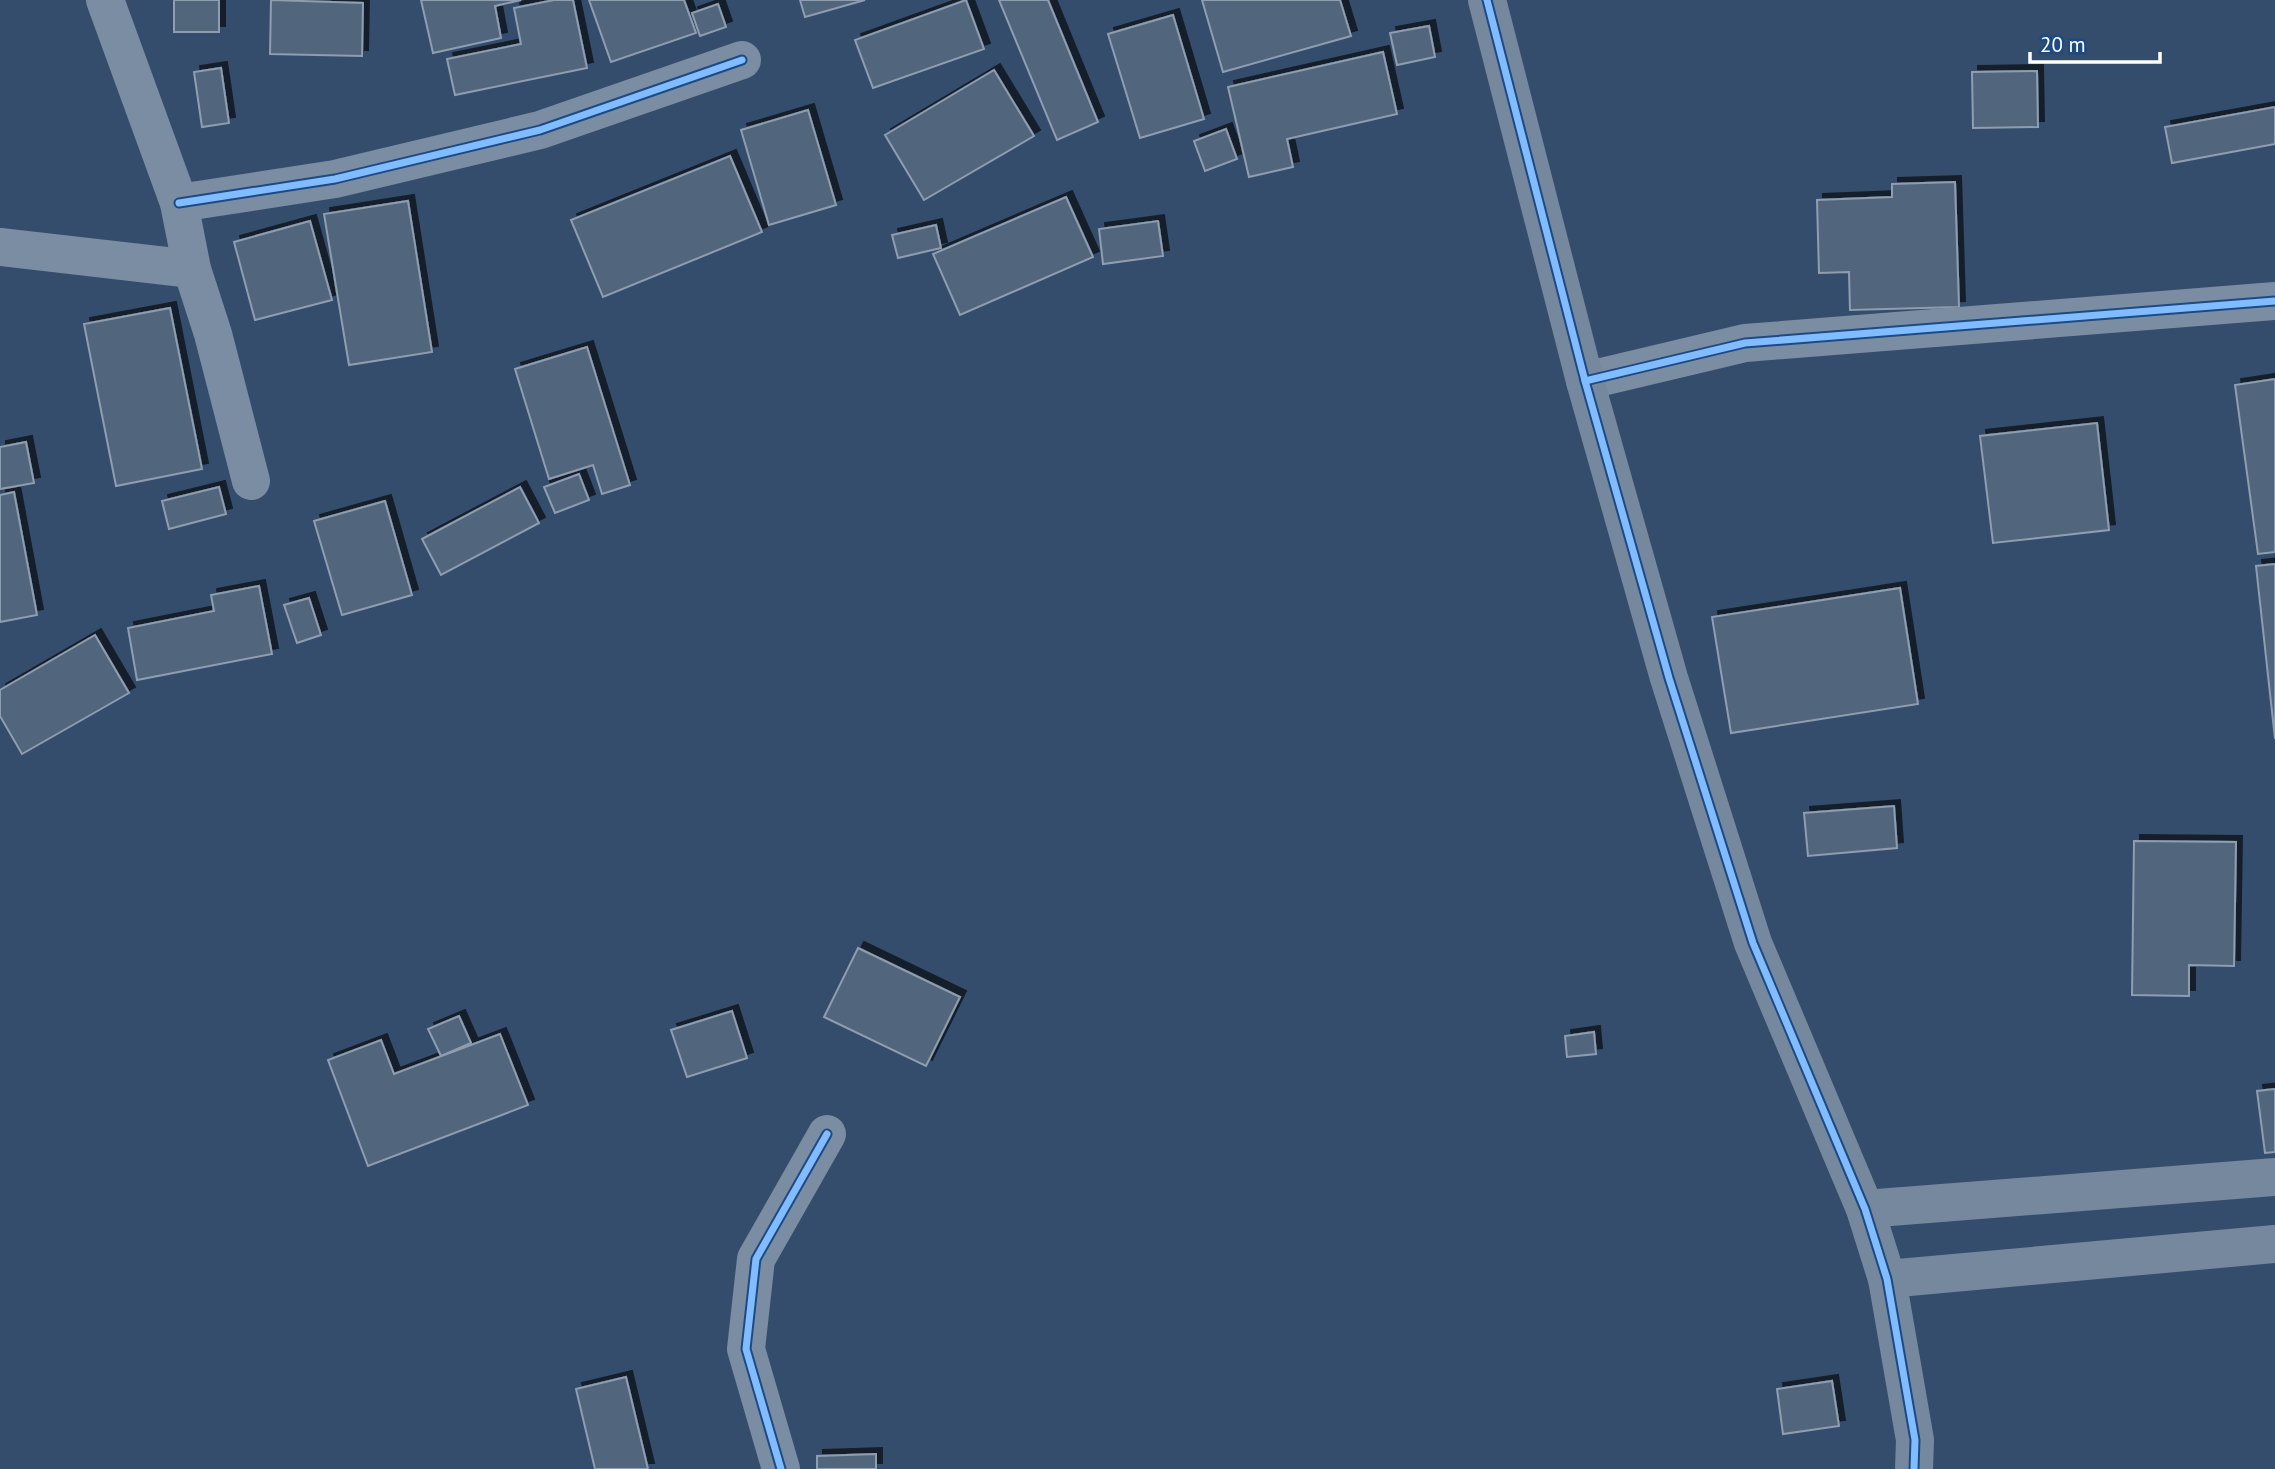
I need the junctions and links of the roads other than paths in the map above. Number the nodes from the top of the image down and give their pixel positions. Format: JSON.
{"nodes":[{"id":1,"x":106,"y":0,"type":"edge"},
{"id":2,"x":1487,"y":0,"type":"edge"},
{"id":3,"x":743,"y":60,"type":"dead end"},
{"id":4,"x":178,"y":202,"type":"junction"},
{"id":5,"x":0,"y":247,"type":"edge"},
{"id":6,"x":192,"y":269,"type":"junction"},
{"id":7,"x":2275,"y":301,"type":"edge"},
{"id":8,"x":1585,"y":381,"type":"junction"},
{"id":9,"x":251,"y":481,"type":"dead end"},
{"id":10,"x":827,"y":1133,"type":"dead end"},
{"id":11,"x":2275,"y":1177,"type":"edge"},
{"id":12,"x":1865,"y":1209,"type":"junction"},
{"id":13,"x":2275,"y":1244,"type":"edge"},
{"id":14,"x":1887,"y":1279,"type":"junction"},
{"id":15,"x":781,"y":1469,"type":"edge"},
{"id":16,"x":1914,"y":1469,"type":"edge"}],
"edges":[{"from":1,"to":4,"type":"street"},
{"from":2,"to":8,"type":"street"},
{"from":3,"to":4,"type":"street"},
{"from":4,"to":6,"type":"street"},
{"from":5,"to":6,"type":"street"},
{"from":6,"to":9,"type":"street"},
{"from":7,"to":8,"type":"street"},
{"from":8,"to":12,"type":"street"},
{"from":10,"to":15,"type":"street"},
{"from":11,"to":12,"type":"street"},
{"from":12,"to":14,"type":"street"},
{"from":13,"to":14,"type":"street"},
{"from":14,"to":16,"type":"street"}]}
